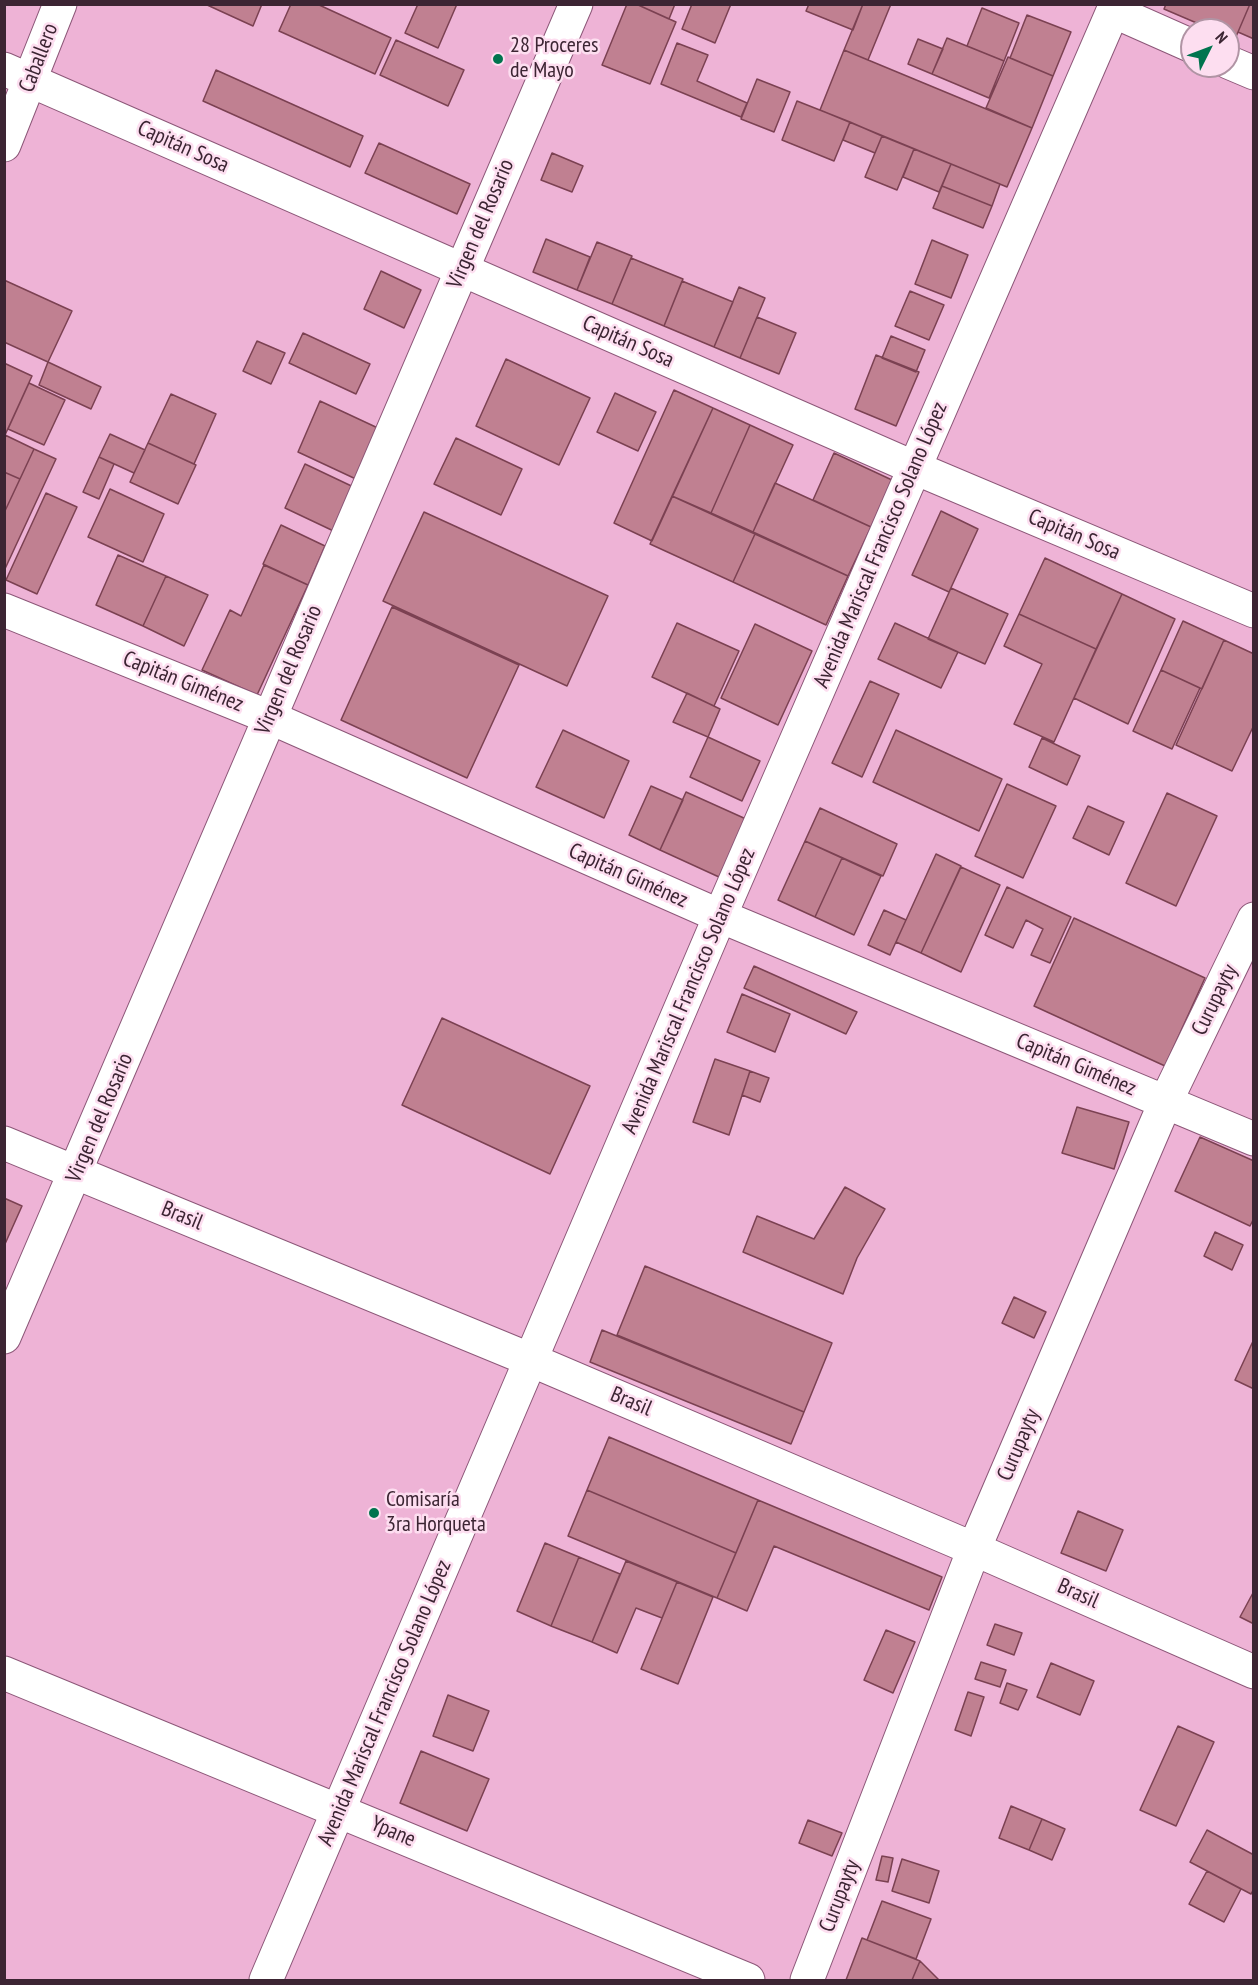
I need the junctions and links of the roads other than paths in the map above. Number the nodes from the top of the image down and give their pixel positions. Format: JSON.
{"nodes":[{"id":1,"x":60,"y":4,"type":"edge"},
{"id":2,"x":576,"y":4,"type":"edge"},
{"id":3,"x":1109,"y":7,"type":"edge"},
{"id":4,"x":1180,"y":40,"type":"edge"},
{"id":5,"x":1240,"y":67,"type":"edge"},
{"id":6,"x":1254,"y":73,"type":"edge"},
{"id":7,"x":18,"y":75,"type":"edge"},
{"id":8,"x":4,"y":145,"type":"edge"},
{"id":9,"x":461,"y":268,"type":"junction"},
{"id":10,"x":915,"y":468,"type":"junction"},
{"id":11,"x":4,"y":610,"type":"edge"},
{"id":12,"x":1254,"y":611,"type":"edge"},
{"id":13,"x":269,"y":717,"type":"junction"},
{"id":14,"x":720,"y":916,"type":"junction"},
{"id":15,"x":1254,"y":919,"type":"edge"},
{"id":16,"x":1165,"y":1103,"type":"junction"},
{"id":17,"x":1254,"y":1139,"type":"edge"},
{"id":18,"x":4,"y":1143,"type":"edge"},
{"id":19,"x":76,"y":1173,"type":"junction"},
{"id":20,"x":4,"y":1337,"type":"edge"},
{"id":21,"x":531,"y":1359,"type":"junction"},
{"id":22,"x":974,"y":1549,"type":"junction"},
{"id":23,"x":4,"y":1672,"type":"edge"},
{"id":24,"x":1254,"y":1672,"type":"edge"},
{"id":25,"x":339,"y":1810,"type":"junction"},
{"id":26,"x":266,"y":1980,"type":"edge"},
{"id":27,"x":748,"y":1980,"type":"edge"},
{"id":28,"x":807,"y":1980,"type":"edge"}],
"edges":[{"from":1,"to":7,"type":"street","name":"Caballero"},
{"from":2,"to":9,"type":"street","name":"Virgen del Rosario"},
{"from":3,"to":4,"type":"street"},
{"from":3,"to":10,"type":"street","name":"Avenida Mariscal Francisco Solano López"},
{"from":5,"to":6,"type":"street"},
{"from":7,"to":8,"type":"street","name":"Caballero"},
{"from":7,"to":9,"type":"street","name":"Capitán Sosa"},
{"from":9,"to":10,"type":"street","name":"Capitán Sosa"},
{"from":9,"to":13,"type":"street","name":"Virgen del Rosario"},
{"from":10,"to":12,"type":"street","name":"Capitán Sosa"},
{"from":10,"to":14,"type":"street","name":"Avenida Mariscal Francisco Solano López"},
{"from":11,"to":13,"type":"street","name":"Capitán Giménez"},
{"from":13,"to":14,"type":"street","name":"Capitán Giménez"},
{"from":13,"to":19,"type":"street","name":"Virgen del Rosario"},
{"from":14,"to":16,"type":"street","name":"Capitán Giménez"},
{"from":14,"to":21,"type":"street","name":"Avenida Mariscal Francisco Solano López"},
{"from":15,"to":16,"type":"street","name":"Curupayty"},
{"from":16,"to":17,"type":"street","name":"Capitán Giménez"},
{"from":16,"to":22,"type":"street","name":"Curupayty"},
{"from":18,"to":19,"type":"street","name":"Brasil"},
{"from":19,"to":20,"type":"street","name":"Virgen del Rosario"},
{"from":19,"to":21,"type":"street","name":"Brasil"},
{"from":21,"to":22,"type":"street","name":"Brasil"},
{"from":21,"to":25,"type":"street","name":"Avenida Mariscal Francisco Solano López"},
{"from":22,"to":24,"type":"street","name":"Brasil"},
{"from":22,"to":28,"type":"street","name":"Curupayty"},
{"from":23,"to":25,"type":"street","name":"Ypane"},
{"from":25,"to":26,"type":"street","name":"Avenida Mariscal Francisco Solano López"},
{"from":25,"to":27,"type":"street","name":"Ypane"}]}
